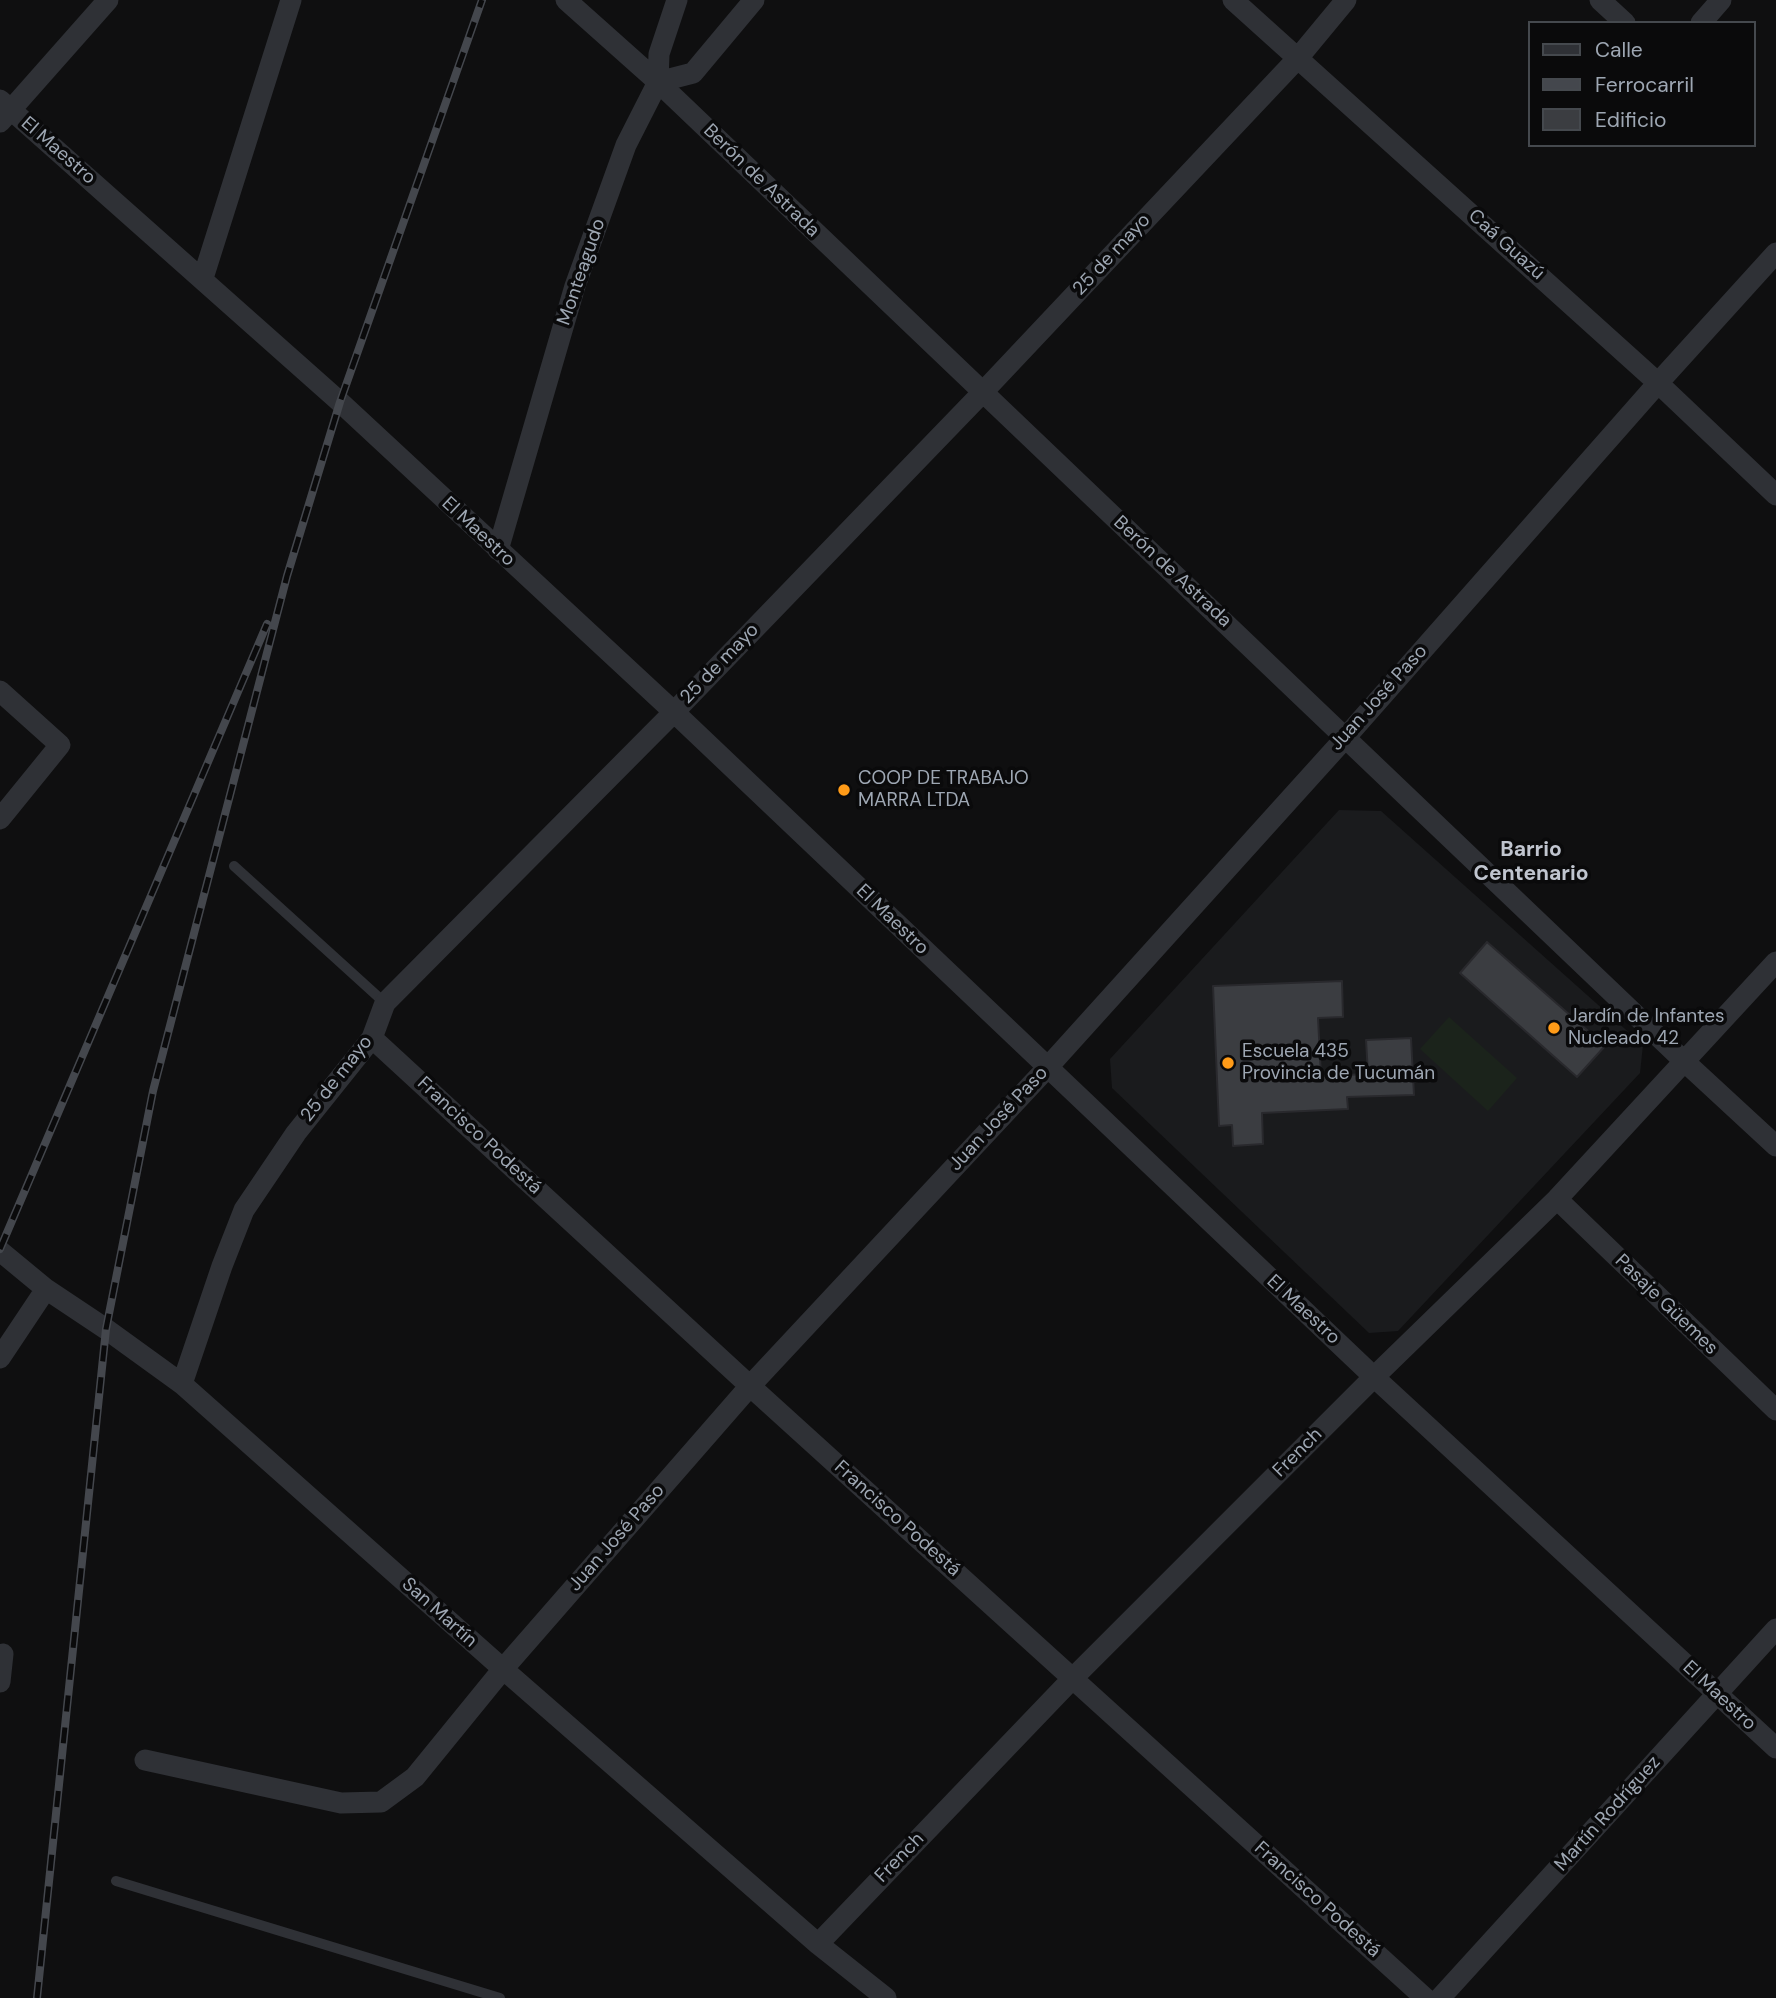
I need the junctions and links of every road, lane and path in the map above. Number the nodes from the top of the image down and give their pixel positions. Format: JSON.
{"nodes":[{"id":1,"x":108,"y":0,"type":"edge"},
{"id":2,"x":291,"y":0,"type":"edge"},
{"id":3,"x":566,"y":0,"type":"edge"},
{"id":4,"x":677,"y":0,"type":"edge"},
{"id":5,"x":754,"y":0,"type":"edge"},
{"id":6,"x":1233,"y":0,"type":"edge"},
{"id":7,"x":1346,"y":0,"type":"edge"},
{"id":8,"x":1600,"y":0,"type":"edge"},
{"id":9,"x":1721,"y":0,"type":"edge"},
{"id":10,"x":1623,"y":21,"type":"edge"},
{"id":11,"x":1703,"y":21,"type":"edge"},
{"id":12,"x":1298,"y":58,"type":"junction"},
{"id":13,"x":657,"y":82,"type":"junction"},
{"id":14,"x":4,"y":110,"type":"edge"},
{"id":15,"x":1776,"y":253,"type":"edge"},
{"id":16,"x":203,"y":278,"type":"junction"},
{"id":17,"x":1658,"y":383,"type":"junction"},
{"id":18,"x":982,"y":393,"type":"junction"},
{"id":19,"x":1776,"y":495,"type":"edge"},
{"id":20,"x":498,"y":550,"type":"junction"},
{"id":21,"x":0,"y":691,"type":"edge"},
{"id":22,"x":674,"y":712,"type":"junction"},
{"id":23,"x":1346,"y":737,"type":"junction"},
{"id":24,"x":0,"y":819,"type":"edge"},
{"id":25,"x":234,"y":866,"type":"dead end"},
{"id":26,"x":1776,"y":962,"type":"edge"},
{"id":27,"x":385,"y":1003,"type":"junction"},
{"id":28,"x":372,"y":1038,"type":"junction"},
{"id":29,"x":1685,"y":1062,"type":"junction"},
{"id":30,"x":1046,"y":1068,"type":"junction"},
{"id":31,"x":1776,"y":1146,"type":"edge"},
{"id":32,"x":1557,"y":1199,"type":"junction"},
{"id":33,"x":0,"y":1251,"type":"edge"},
{"id":34,"x":46,"y":1289,"type":"junction"},
{"id":35,"x":0,"y":1358,"type":"edge"},
{"id":36,"x":1374,"y":1377,"type":"junction"},
{"id":37,"x":182,"y":1384,"type":"junction"},
{"id":38,"x":750,"y":1386,"type":"junction"},
{"id":39,"x":1776,"y":1410,"type":"edge"},
{"id":40,"x":1776,"y":1629,"type":"edge"},
{"id":41,"x":3,"y":1654,"type":"dead end"},
{"id":42,"x":503,"y":1669,"type":"junction"},
{"id":43,"x":1073,"y":1678,"type":"junction"},
{"id":44,"x":0,"y":1682,"type":"edge"},
{"id":45,"x":1717,"y":1694,"type":"junction"},
{"id":46,"x":1776,"y":1748,"type":"edge"},
{"id":47,"x":145,"y":1760,"type":"dead end"},
{"id":48,"x":116,"y":1881,"type":"dead end"},
{"id":49,"x":818,"y":1944,"type":"junction"},
{"id":50,"x":875,"y":1994,"type":"edge"},
{"id":51,"x":500,"y":1998,"type":"edge"},
{"id":52,"x":1424,"y":1998,"type":"edge"},
{"id":53,"x":1440,"y":1998,"type":"edge"}],
"edges":[{"from":1,"to":14,"type":"street"},
{"from":2,"to":16,"type":"street"},
{"from":3,"to":13,"type":"street","name":"Berón de Astrada"},
{"from":4,"to":13,"type":"street","name":"Monteagudo"},
{"from":5,"to":13,"type":"street"},
{"from":6,"to":12,"type":"street","name":"Caá Guazú"},
{"from":7,"to":12,"type":"street","name":"25 de mayo"},
{"from":8,"to":10,"type":"street"},
{"from":9,"to":11,"type":"street"},
{"from":12,"to":17,"type":"street","name":"Caá Guazú"},
{"from":12,"to":18,"type":"street","name":"25 de mayo"},
{"from":13,"to":18,"type":"street","name":"Berón de Astrada"},
{"from":13,"to":20,"type":"street","name":"Monteagudo"},
{"from":14,"to":16,"type":"street","name":"El Maestro"},
{"from":15,"to":17,"type":"street","name":"Juan José Paso"},
{"from":16,"to":20,"type":"street","name":"El Maestro"},
{"from":17,"to":19,"type":"street","name":"Caá Guazú"},
{"from":17,"to":23,"type":"street","name":"Juan José Paso"},
{"from":18,"to":22,"type":"street","name":"25 de mayo"},
{"from":18,"to":23,"type":"street","name":"Berón de Astrada"},
{"from":20,"to":22,"type":"street","name":"El Maestro"},
{"from":21,"to":24,"type":"street"},
{"from":22,"to":27,"type":"street","name":"25 de mayo"},
{"from":22,"to":30,"type":"street","name":"El Maestro"},
{"from":23,"to":29,"type":"street","name":"Berón de Astrada"},
{"from":23,"to":30,"type":"street","name":"Juan José Paso"},
{"from":25,"to":27,"type":"lane"},
{"from":26,"to":29,"type":"street","name":"French"},
{"from":27,"to":28,"type":"street","name":"25 de mayo"},
{"from":28,"to":37,"type":"street","name":"25 de mayo"},
{"from":28,"to":38,"type":"street","name":"Francisco Podestá"},
{"from":29,"to":31,"type":"street","name":"Berón de Astrada"},
{"from":29,"to":32,"type":"street","name":"French"},
{"from":30,"to":36,"type":"street","name":"El Maestro"},
{"from":30,"to":38,"type":"street","name":"Juan José Paso"},
{"from":32,"to":36,"type":"street","name":"French"},
{"from":32,"to":39,"type":"street","name":"Pasaje Güemes"},
{"from":33,"to":34,"type":"street","name":"San Martín"},
{"from":34,"to":35,"type":"street"},
{"from":34,"to":37,"type":"street","name":"San Martín"},
{"from":36,"to":43,"type":"street","name":"French"},
{"from":36,"to":45,"type":"street","name":"El Maestro"},
{"from":37,"to":42,"type":"street","name":"San Martín"},
{"from":38,"to":42,"type":"street","name":"Juan José Paso"},
{"from":38,"to":43,"type":"street","name":"Francisco Podestá"},
{"from":40,"to":45,"type":"street","name":"Martín Rodríguez"},
{"from":41,"to":44,"type":"street"},
{"from":42,"to":47,"type":"street","name":"Juan José Paso"},
{"from":42,"to":49,"type":"street","name":"San Martín"},
{"from":43,"to":49,"type":"street","name":"French"},
{"from":43,"to":52,"type":"street","name":"Francisco Podestá"},
{"from":45,"to":46,"type":"street","name":"El Maestro"},
{"from":45,"to":53,"type":"street","name":"Martín Rodríguez"},
{"from":48,"to":51,"type":"lane"},
{"from":49,"to":50,"type":"street","name":"San Martín"}]}
